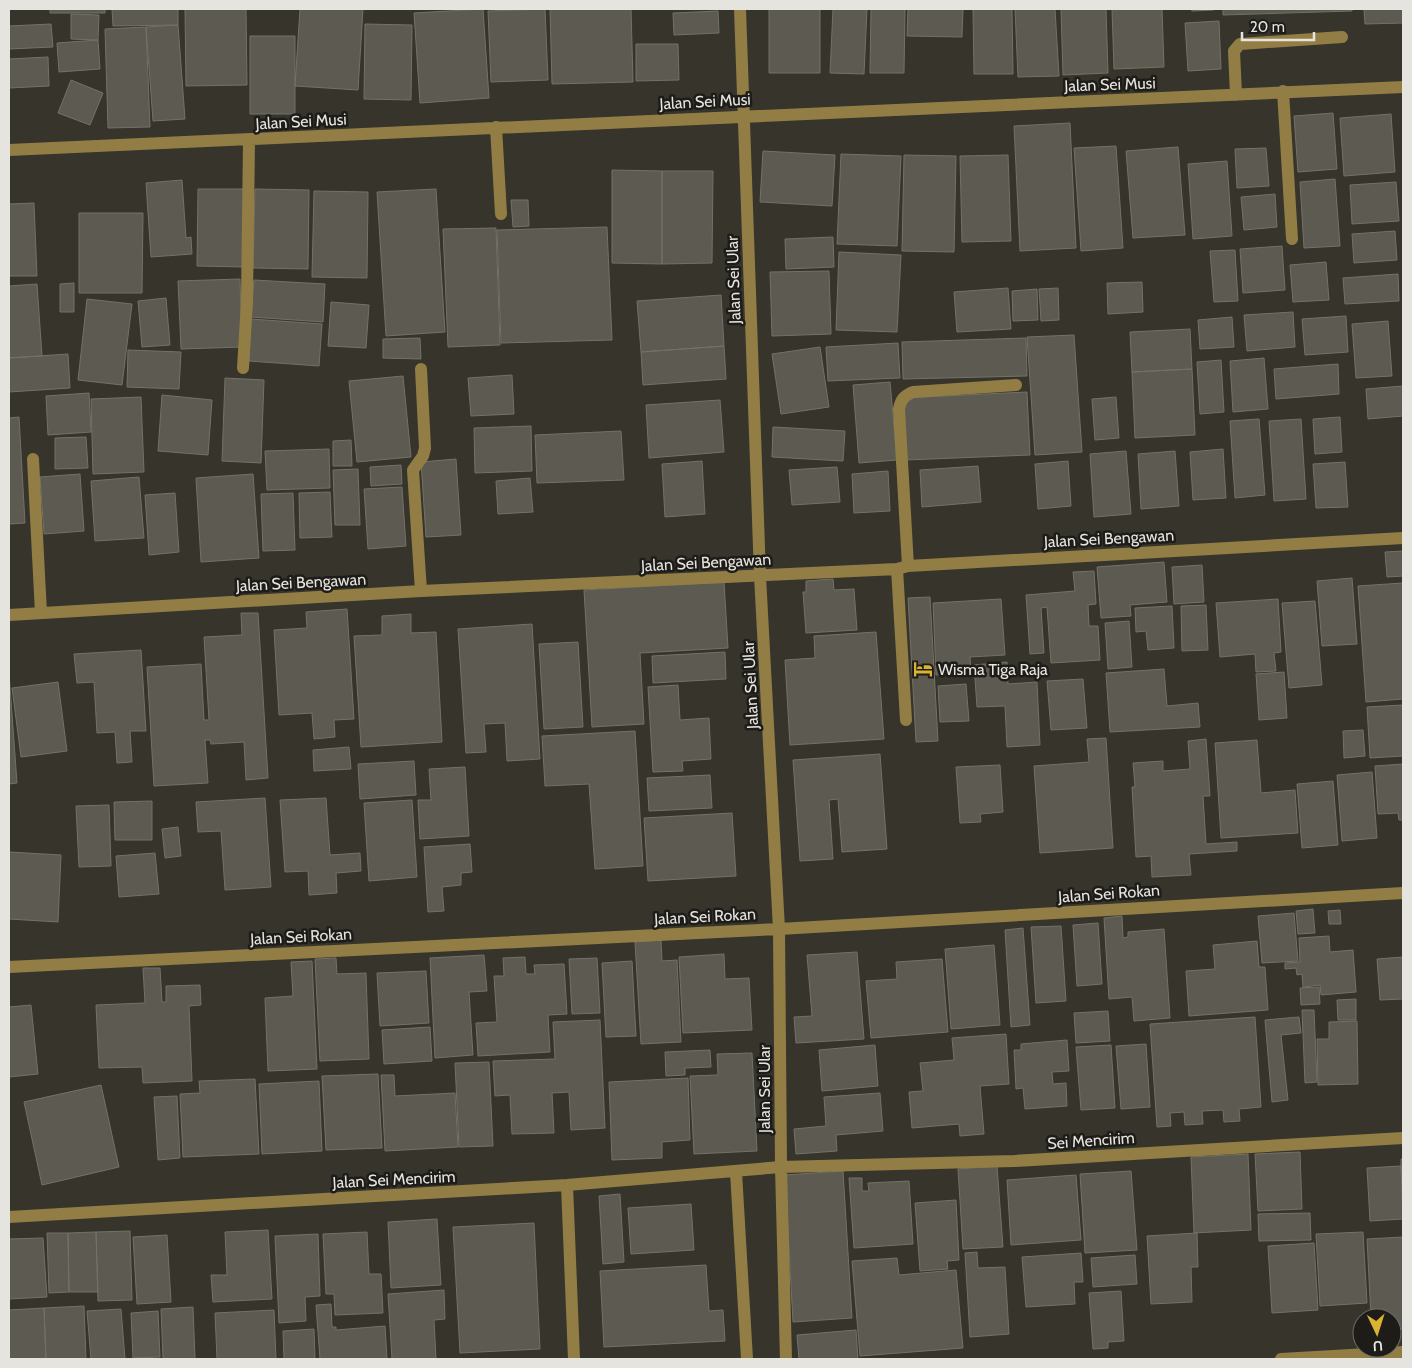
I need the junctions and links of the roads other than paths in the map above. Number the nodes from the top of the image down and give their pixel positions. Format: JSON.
{"nodes":[{"id":1,"x":740,"y":9,"type":"edge"},
{"id":2,"x":1342,"y":37,"type":"dead end"},
{"id":3,"x":1403,"y":87,"type":"edge"},
{"id":4,"x":1283,"y":91,"type":"junction"},
{"id":5,"x":1236,"y":95,"type":"junction"},
{"id":6,"x":744,"y":115,"type":"junction"},
{"id":7,"x":496,"y":128,"type":"junction"},
{"id":8,"x":249,"y":140,"type":"junction"},
{"id":9,"x":9,"y":150,"type":"edge"},
{"id":10,"x":501,"y":214,"type":"dead end"},
{"id":11,"x":1292,"y":239,"type":"dead end"},
{"id":12,"x":243,"y":368,"type":"dead end"},
{"id":13,"x":421,"y":368,"type":"dead end"},
{"id":14,"x":1016,"y":385,"type":"dead end"},
{"id":15,"x":33,"y":459,"type":"dead end"},
{"id":16,"x":1403,"y":538,"type":"edge"},
{"id":17,"x":903,"y":567,"type":"junction"},
{"id":18,"x":760,"y":576,"type":"junction"},
{"id":19,"x":421,"y":591,"type":"junction"},
{"id":20,"x":41,"y":613,"type":"junction"},
{"id":21,"x":9,"y":615,"type":"edge"},
{"id":22,"x":906,"y":720,"type":"dead end"},
{"id":23,"x":1403,"y":894,"type":"edge"},
{"id":24,"x":779,"y":929,"type":"junction"},
{"id":25,"x":9,"y":967,"type":"edge"},
{"id":26,"x":1403,"y":1138,"type":"edge"},
{"id":27,"x":781,"y":1167,"type":"junction"},
{"id":28,"x":736,"y":1172,"type":"junction"},
{"id":29,"x":567,"y":1185,"type":"junction"},
{"id":30,"x":9,"y":1217,"type":"edge"},
{"id":31,"x":1403,"y":1352,"type":"edge"},
{"id":32,"x":574,"y":1359,"type":"edge"},
{"id":33,"x":747,"y":1359,"type":"edge"},
{"id":34,"x":786,"y":1359,"type":"edge"},
{"id":35,"x":1281,"y":1359,"type":"edge"}],
"edges":[{"from":1,"to":6,"type":"street","name":"Jalan Sei Ular"},
{"from":2,"to":5,"type":"street"},
{"from":3,"to":4,"type":"street","name":"Jalan Sei Musi"},
{"from":4,"to":5,"type":"street","name":"Jalan Sei Musi"},
{"from":4,"to":11,"type":"street"},
{"from":5,"to":6,"type":"street","name":"Jalan Sei Musi"},
{"from":6,"to":7,"type":"street","name":"Jalan Sei Musi"},
{"from":6,"to":18,"type":"street","name":"Jalan Sei Ular"},
{"from":7,"to":8,"type":"street","name":"Jalan Sei Musi"},
{"from":7,"to":10,"type":"street"},
{"from":8,"to":9,"type":"street","name":"Jalan Sei Musi"},
{"from":8,"to":12,"type":"street"},
{"from":13,"to":19,"type":"street"},
{"from":14,"to":17,"type":"street"},
{"from":15,"to":20,"type":"street"},
{"from":16,"to":17,"type":"street","name":"Jalan Sei Bengawan"},
{"from":17,"to":18,"type":"street","name":"Jalan Sei Bengawan"},
{"from":17,"to":22,"type":"street"},
{"from":18,"to":19,"type":"street","name":"Jalan Sei Bengawan"},
{"from":18,"to":24,"type":"street","name":"Jalan Sei Ular"},
{"from":19,"to":20,"type":"street","name":"Jalan Sei Bengawan"},
{"from":20,"to":21,"type":"street","name":"Jalan Sei Bengawan"},
{"from":23,"to":24,"type":"street","name":"Jalan Sei Rokan"},
{"from":24,"to":25,"type":"street","name":"Jalan Sei Rokan"},
{"from":24,"to":27,"type":"street","name":"Jalan Sei Ular"},
{"from":26,"to":27,"type":"street","name":"Sei Mencirim"},
{"from":27,"to":28,"type":"street","name":"Jalan Sei Mencirim"},
{"from":27,"to":34,"type":"street","name":"Jalan Sei Ular"},
{"from":28,"to":29,"type":"street","name":"Jalan Sei Mencirim"},
{"from":28,"to":33,"type":"street"},
{"from":29,"to":30,"type":"street","name":"Jalan Sei Mencirim"},
{"from":29,"to":32,"type":"street"},
{"from":31,"to":35,"type":"street"}]}
